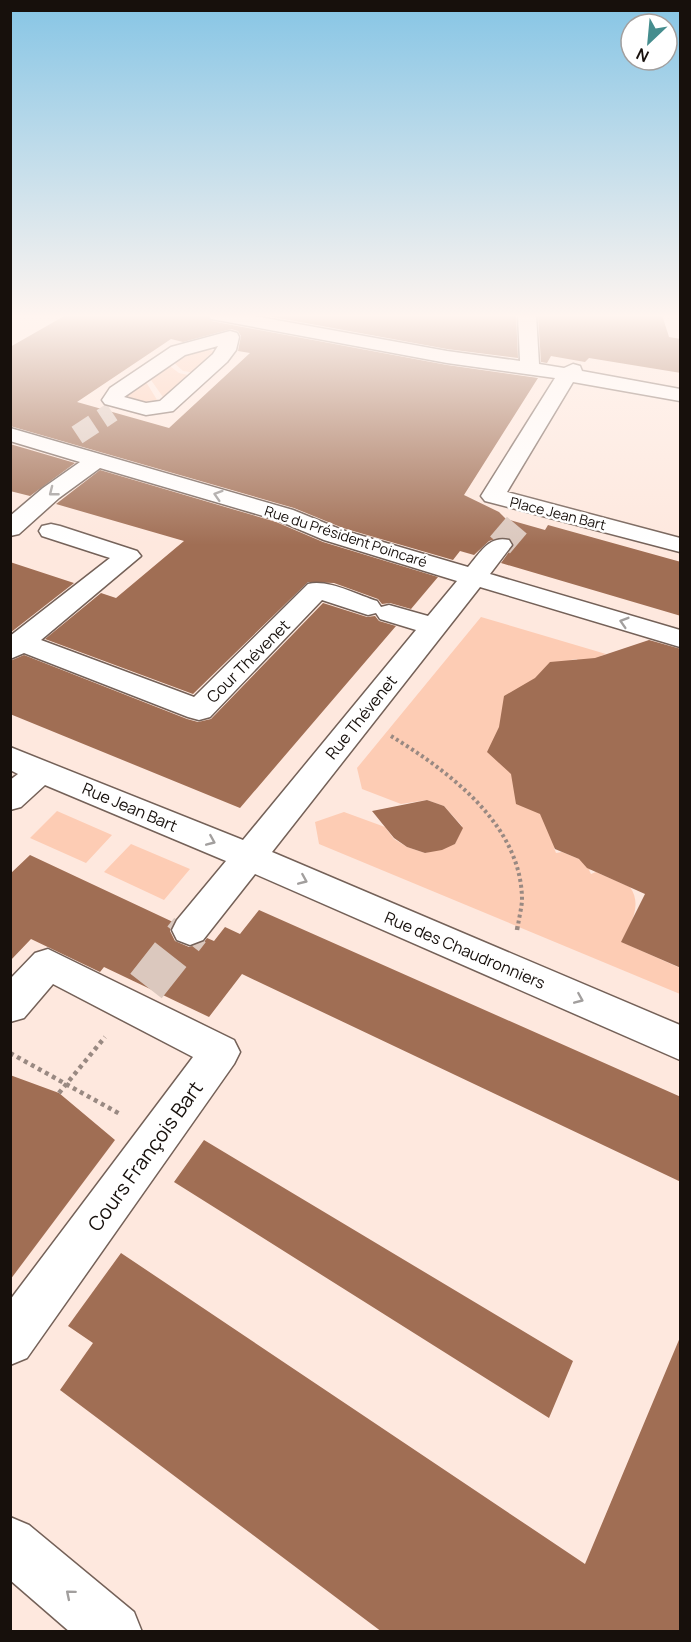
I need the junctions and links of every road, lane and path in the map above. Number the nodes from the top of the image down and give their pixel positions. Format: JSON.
{"nodes":[{"id":1,"x":120,"y":392,"type":"edge"},
{"id":2,"x":183,"y":392,"type":"edge"},
{"id":3,"x":558,"y":392,"type":"edge"},
{"id":4,"x":625,"y":392,"type":"edge"},
{"id":5,"x":661,"y":392,"type":"edge"},
{"id":6,"x":681,"y":395,"type":"edge"},
{"id":7,"x":681,"y":407,"type":"edge"},
{"id":8,"x":10,"y":434,"type":"edge"},
{"id":9,"x":77,"y":435,"type":"tunnel mouth"},
{"id":10,"x":10,"y":450,"type":"edge"},
{"id":11,"x":50,"y":453,"type":"junction"},
{"id":12,"x":90,"y":465,"type":"junction"},
{"id":13,"x":533,"y":506,"type":"junction"},
{"id":14,"x":517,"y":525,"type":"tunnel mouth"},
{"id":15,"x":10,"y":529,"type":"edge"},
{"id":16,"x":51,"y":531,"type":"dead end"},
{"id":17,"x":500,"y":545,"type":"tunnel mouth"},
{"id":18,"x":681,"y":545,"type":"edge"},
{"id":19,"x":468,"y":584,"type":"junction"},
{"id":20,"x":434,"y":627,"type":"junction"},
{"id":21,"x":681,"y":639,"type":"edge"},
{"id":22,"x":16,"y":646,"type":"edge"},
{"id":23,"x":362,"y":717,"type":"junction"},
{"id":24,"x":10,"y":758,"type":"edge"},
{"id":25,"x":41,"y":771,"type":"junction"},
{"id":26,"x":10,"y":799,"type":"edge"},
{"id":27,"x":249,"y":857,"type":"junction"},
{"id":28,"x":190,"y":930,"type":"tunnel mouth"},
{"id":29,"x":499,"y":965,"type":"junction"},
{"id":30,"x":10,"y":1006,"type":"edge"},
{"id":31,"x":102,"y":1040,"type":"dead end"},
{"id":32,"x":681,"y":1043,"type":"edge"},
{"id":33,"x":10,"y":1053,"type":"edge"},
{"id":34,"x":66,"y":1084,"type":"junction"},
{"id":35,"x":59,"y":1093,"type":"dead end"},
{"id":36,"x":159,"y":1136,"type":"junction"},
{"id":37,"x":10,"y":1341,"type":"edge"},
{"id":38,"x":10,"y":1544,"type":"edge"},
{"id":39,"x":114,"y":1632,"type":"edge"}],
"edges":[{"from":1,"to":2,"type":"street"},
{"from":3,"to":13,"type":"street","name":"Place Jean Bart"},
{"from":4,"to":7,"type":"street"},
{"from":5,"to":6,"type":"street"},
{"from":8,"to":11,"type":"street"},
{"from":9,"to":11,"type":"street"},
{"from":10,"to":11,"type":"street"},
{"from":11,"to":12,"type":"street"},
{"from":12,"to":15,"type":"street","one_way":true},
{"from":12,"to":19,"type":"street"},
{"from":13,"to":14,"type":"street"},
{"from":13,"to":18,"type":"street","name":"Place Jean Bart"},
{"from":16,"to":22,"type":"street","name":"Cour Thévenet"},
{"from":17,"to":19,"type":"street","name":"Rue Thévenet"},
{"from":19,"to":20,"type":"street","name":"Rue Thévenet"},
{"from":21,"to":19,"type":"street","one_way":true},
{"from":20,"to":22,"type":"street","name":"Cour Thévenet"},
{"from":20,"to":23,"type":"street","name":"Rue Thévenet"},
{"from":23,"to":27,"type":"street","name":"Rue Thévenet"},
{"from":23,"to":29,"type":"path"},
{"from":24,"to":25,"type":"street","name":"Rue Jean Bart"},
{"from":25,"to":26,"type":"street"},
{"from":25,"to":27,"type":"street","name":"Rue Jean Bart","one_way":true},
{"from":27,"to":28,"type":"street"},
{"from":27,"to":29,"type":"street","name":"Rue des Chaudronniers","one_way":true},
{"from":29,"to":32,"type":"street","name":"Rue des Chaudronniers","one_way":true},
{"from":30,"to":36,"type":"street","name":"Cours François Bart"},
{"from":31,"to":34,"type":"path"},
{"from":33,"to":34,"type":"path"},
{"from":34,"to":35,"type":"path"},
{"from":34,"to":36,"type":"path"},
{"from":36,"to":37,"type":"street","name":"Cours François Bart"},
{"from":39,"to":38,"type":"street","one_way":true}]}
